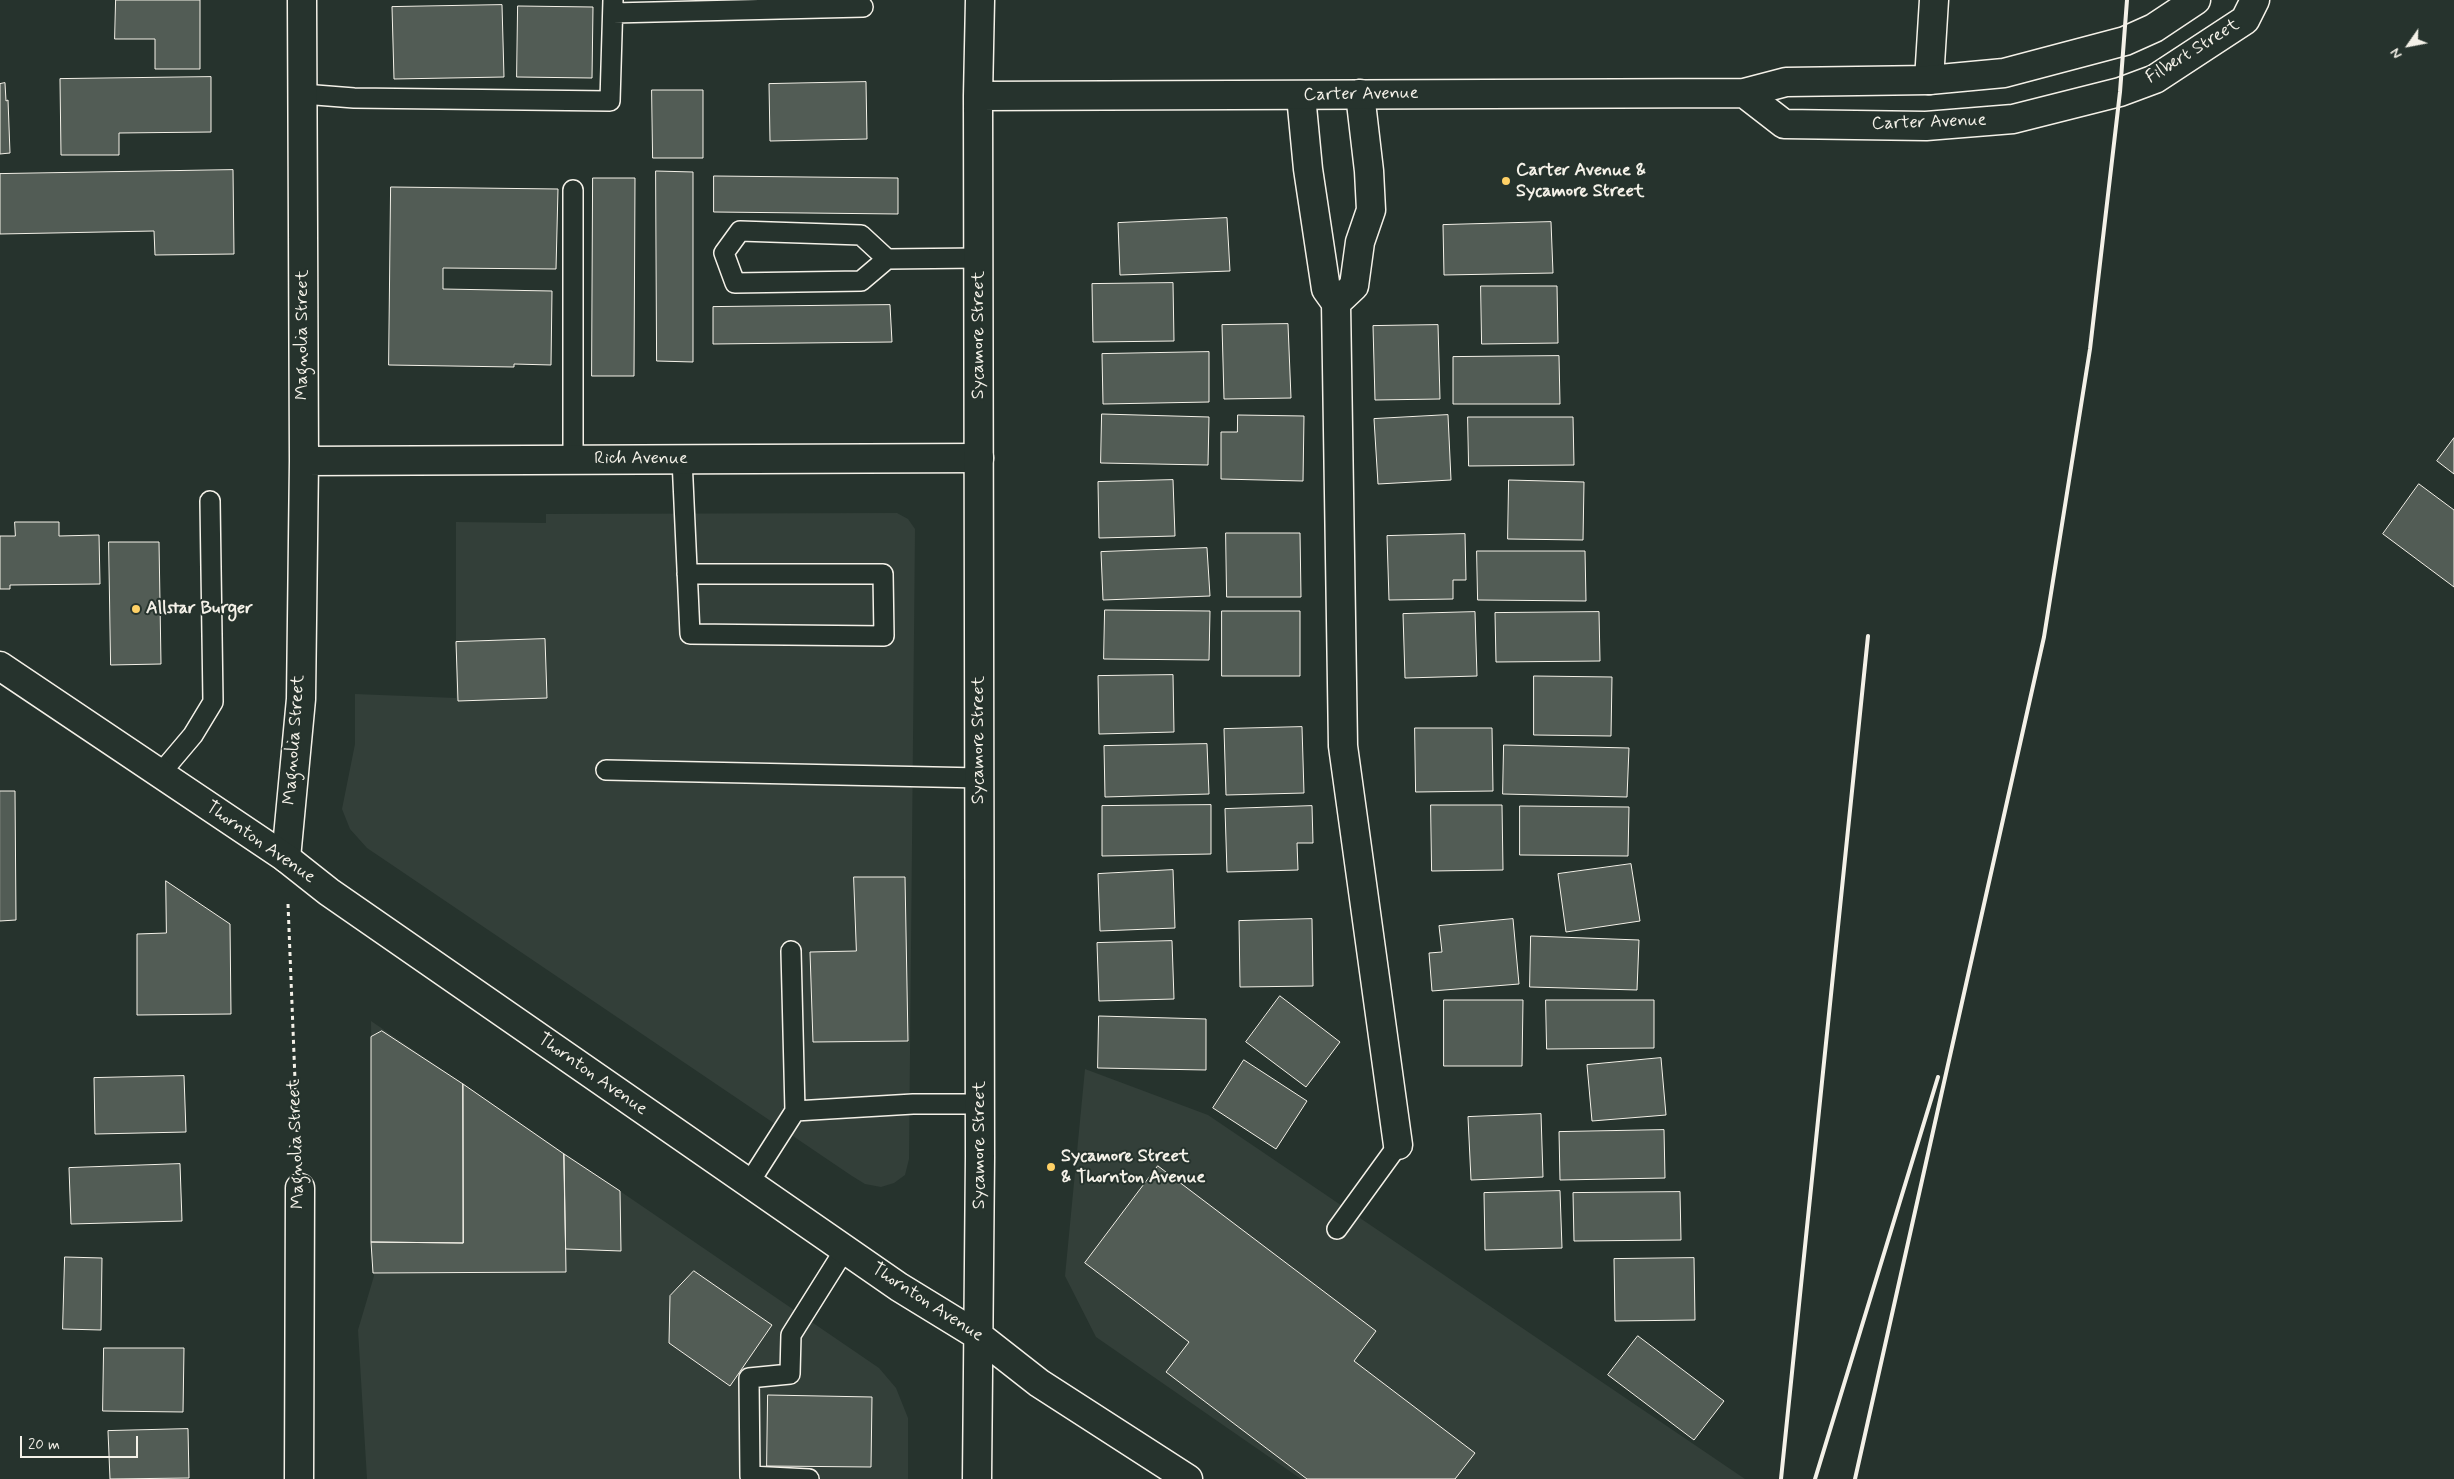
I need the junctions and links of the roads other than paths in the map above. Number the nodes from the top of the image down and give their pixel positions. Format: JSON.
{"nodes":[{"id":1,"x":302,"y":0,"type":"edge"},
{"id":2,"x":980,"y":0,"type":"edge"},
{"id":3,"x":1934,"y":0,"type":"edge"},
{"id":4,"x":2196,"y":0,"type":"edge"},
{"id":5,"x":2255,"y":0,"type":"edge"},
{"id":6,"x":613,"y":7,"type":"edge"},
{"id":7,"x":863,"y":7,"type":"dead end"},
{"id":8,"x":1929,"y":80,"type":"junction"},
{"id":9,"x":2120,"y":92,"type":"joint"},
{"id":10,"x":1744,"y":93,"type":"junction"},
{"id":11,"x":303,"y":94,"type":"junction"},
{"id":12,"x":1360,"y":94,"type":"junction"},
{"id":13,"x":978,"y":96,"type":"junction"},
{"id":14,"x":1301,"y":96,"type":"junction"},
{"id":15,"x":573,"y":190,"type":"dead end"},
{"id":16,"x":978,"y":258,"type":"junction"},
{"id":17,"x":887,"y":260,"type":"junction"},
{"id":18,"x":1336,"y":303,"type":"junction"},
{"id":19,"x":979,"y":458,"type":"junction"},
{"id":20,"x":682,"y":459,"type":"junction"},
{"id":21,"x":573,"y":460,"type":"junction"},
{"id":22,"x":304,"y":461,"type":"junction"},
{"id":23,"x":210,"y":501,"type":"dead end"},
{"id":24,"x":687,"y":574,"type":"junction"},
{"id":25,"x":0,"y":666,"type":"edge"},
{"id":26,"x":606,"y":770,"type":"dead end"},
{"id":27,"x":160,"y":774,"type":"junction"},
{"id":28,"x":980,"y":778,"type":"junction"},
{"id":29,"x":286,"y":858,"type":"junction"},
{"id":30,"x":791,"y":951,"type":"dead end"},
{"id":31,"x":980,"y":1104,"type":"junction"},
{"id":32,"x":795,"y":1111,"type":"junction"},
{"id":33,"x":1398,"y":1144,"type":"joint"},
{"id":34,"x":749,"y":1183,"type":"junction"},
{"id":35,"x":300,"y":1188,"type":"road end"},
{"id":36,"x":1337,"y":1229,"type":"dead end"},
{"id":37,"x":845,"y":1249,"type":"junction"},
{"id":38,"x":979,"y":1336,"type":"junction"},
{"id":39,"x":299,"y":1479,"type":"edge"},
{"id":40,"x":809,"y":1479,"type":"edge"},
{"id":41,"x":977,"y":1479,"type":"edge"},
{"id":42,"x":1188,"y":1479,"type":"edge"}],
"edges":[{"from":1,"to":11,"type":"street","name":"Magnolia Street"},
{"from":2,"to":13,"type":"street","name":"Sycamore Street"},
{"from":3,"to":8,"type":"street"},
{"from":4,"to":8,"type":"street","name":"Carter Avenue"},
{"from":5,"to":9,"type":"street","name":"Filbert Street"},
{"from":6,"to":7,"type":"lane"},
{"from":6,"to":11,"type":"lane"},
{"from":8,"to":10,"type":"street","name":"Carter Avenue"},
{"from":9,"to":10,"type":"street","name":"Carter Avenue"},
{"from":10,"to":12,"type":"street","name":"Carter Avenue"},
{"from":11,"to":22,"type":"street","name":"Magnolia Street"},
{"from":12,"to":14,"type":"street","name":"Carter Avenue"},
{"from":12,"to":18,"type":"street"},
{"from":13,"to":14,"type":"street","name":"Carter Avenue"},
{"from":13,"to":16,"type":"street","name":"Sycamore Street"},
{"from":14,"to":18,"type":"street"},
{"from":15,"to":21,"type":"lane"},
{"from":16,"to":17,"type":"lane"},
{"from":16,"to":19,"type":"street","name":"Sycamore Street"},
{"from":17,"to":17,"type":"lane"},
{"from":18,"to":33,"type":"street"},
{"from":19,"to":20,"type":"street","name":"Rich Avenue"},
{"from":19,"to":28,"type":"street","name":"Sycamore Street"},
{"from":20,"to":21,"type":"street","name":"Rich Avenue"},
{"from":20,"to":24,"type":"lane"},
{"from":21,"to":22,"type":"street","name":"Rich Avenue"},
{"from":22,"to":29,"type":"street","name":"Magnolia Street"},
{"from":23,"to":27,"type":"lane"},
{"from":24,"to":24,"type":"lane"},
{"from":25,"to":27,"type":"street","name":"Thornton Avenue"},
{"from":26,"to":28,"type":"lane"},
{"from":27,"to":29,"type":"street","name":"Thornton Avenue"},
{"from":28,"to":31,"type":"street","name":"Sycamore Street"},
{"from":29,"to":34,"type":"street","name":"Thornton Avenue"},
{"from":30,"to":32,"type":"lane"},
{"from":31,"to":32,"type":"lane"},
{"from":31,"to":38,"type":"street","name":"Sycamore Street"},
{"from":32,"to":34,"type":"lane"},
{"from":33,"to":36,"type":"lane"},
{"from":34,"to":37,"type":"street","name":"Thornton Avenue"},
{"from":35,"to":39,"type":"street","name":"Magnolia Street"},
{"from":37,"to":38,"type":"street","name":"Thornton Avenue"},
{"from":37,"to":40,"type":"lane"},
{"from":38,"to":41,"type":"street","name":"Sycamore Street"},
{"from":38,"to":42,"type":"street","name":"Thornton Avenue"}]}
